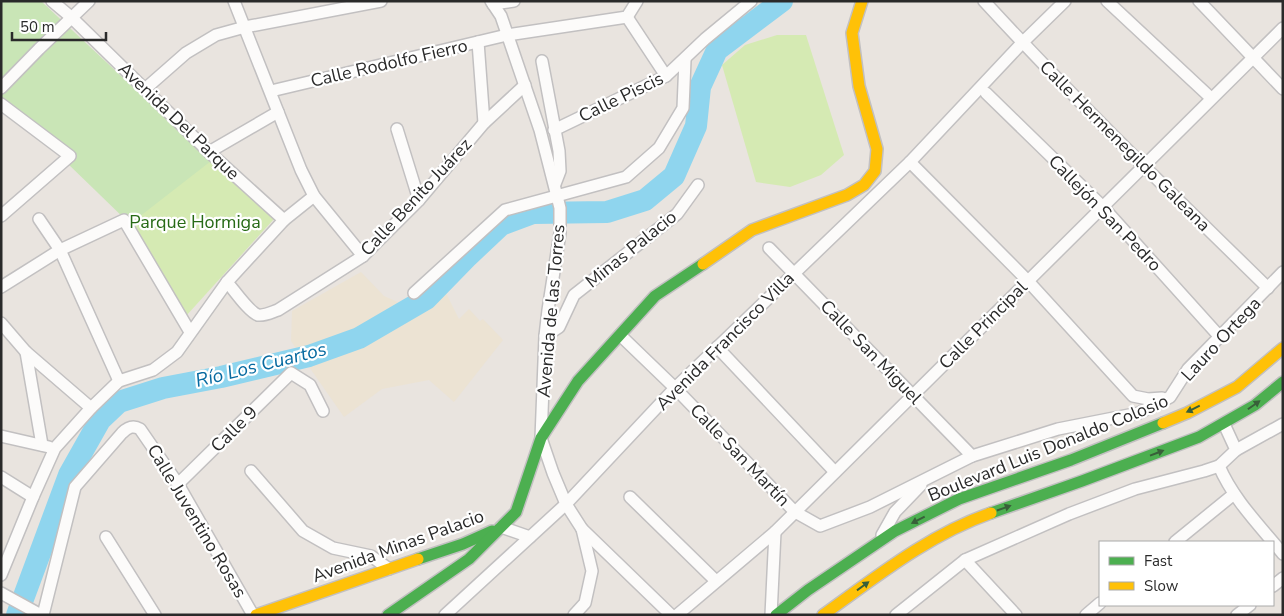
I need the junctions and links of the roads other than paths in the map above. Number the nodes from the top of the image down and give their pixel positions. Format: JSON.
{"nodes":[{"id":1,"x":52,"y":1,"type":"edge"},
{"id":2,"x":89,"y":1,"type":"edge"},
{"id":3,"x":234,"y":1,"type":"edge"},
{"id":4,"x":381,"y":1,"type":"edge"},
{"id":5,"x":514,"y":1,"type":"edge"},
{"id":6,"x":637,"y":1,"type":"edge"},
{"id":7,"x":862,"y":1,"type":"edge"},
{"id":8,"x":984,"y":1,"type":"edge"},
{"id":9,"x":1065,"y":1,"type":"edge"},
{"id":10,"x":1107,"y":1,"type":"edge"},
{"id":11,"x":1199,"y":1,"type":"edge"},
{"id":12,"x":748,"y":2,"type":"edge"},
{"id":13,"x":492,"y":3,"type":"edge"},
{"id":14,"x":333,"y":6,"type":"edge"},
{"id":15,"x":627,"y":17,"type":"junction"},
{"id":16,"x":71,"y":18,"type":"junction"},
{"id":17,"x":245,"y":27,"type":"junction"},
{"id":18,"x":1283,"y":28,"type":"edge"},
{"id":19,"x":507,"y":35,"type":"junction"},
{"id":20,"x":478,"y":42,"type":"junction"},
{"id":21,"x":1022,"y":43,"type":"junction"},
{"id":22,"x":1252,"y":58,"type":"junction"},
{"id":23,"x":685,"y":60,"type":"junction"},
{"id":24,"x":542,"y":62,"type":"dead end"},
{"id":25,"x":666,"y":76,"type":"junction"},
{"id":26,"x":525,"y":85,"type":"junction"},
{"id":27,"x":1,"y":88,"type":"edge"},
{"id":28,"x":145,"y":89,"type":"junction"},
{"id":29,"x":1283,"y":89,"type":"edge"},
{"id":30,"x":271,"y":91,"type":"junction"},
{"id":31,"x":986,"y":93,"type":"dead end"},
{"id":32,"x":1211,"y":98,"type":"junction"},
{"id":33,"x":1,"y":104,"type":"edge"},
{"id":34,"x":278,"y":112,"type":"junction"},
{"id":35,"x":484,"y":123,"type":"junction"},
{"id":36,"x":397,"y":129,"type":"dead end"},
{"id":37,"x":554,"y":130,"type":"junction"},
{"id":38,"x":209,"y":152,"type":"junction"},
{"id":39,"x":910,"y":162,"type":"junction"},
{"id":40,"x":1143,"y":165,"type":"junction"},
{"id":41,"x":875,"y":171,"type":"junction"},
{"id":42,"x":889,"y":182,"type":"junction"},
{"id":43,"x":555,"y":184,"type":"junction"},
{"id":44,"x":698,"y":185,"type":"dead end"},
{"id":45,"x":314,"y":196,"type":"junction"},
{"id":46,"x":419,"y":200,"type":"junction"},
{"id":47,"x":559,"y":202,"type":"junction"},
{"id":48,"x":1102,"y":206,"type":"junction"},
{"id":49,"x":1,"y":216,"type":"edge"},
{"id":50,"x":39,"y":219,"type":"dead end"},
{"id":51,"x":284,"y":220,"type":"junction"},
{"id":52,"x":769,"y":248,"type":"dead end"},
{"id":53,"x":60,"y":250,"type":"junction"},
{"id":54,"x":363,"y":256,"type":"junction"},
{"id":55,"x":1283,"y":272,"type":"edge"},
{"id":56,"x":794,"y":273,"type":"junction"},
{"id":57,"x":1027,"y":280,"type":"junction"},
{"id":58,"x":227,"y":282,"type":"junction"},
{"id":59,"x":1,"y":287,"type":"edge"},
{"id":60,"x":1268,"y":288,"type":"junction"},
{"id":61,"x":414,"y":293,"type":"dead end"},
{"id":62,"x":1,"y":323,"type":"edge"},
{"id":63,"x":190,"y":332,"type":"junction"},
{"id":64,"x":620,"y":335,"type":"junction"},
{"id":65,"x":546,"y":336,"type":"junction"},
{"id":66,"x":1220,"y":337,"type":"junction"},
{"id":67,"x":718,"y":347,"type":"junction"},
{"id":68,"x":1283,"y":348,"type":"edge"},
{"id":69,"x":26,"y":352,"type":"junction"},
{"id":70,"x":119,"y":380,"type":"junction"},
{"id":71,"x":1283,"y":382,"type":"edge"},
{"id":72,"x":675,"y":388,"type":"junction"},
{"id":73,"x":912,"y":394,"type":"junction"},
{"id":74,"x":1170,"y":398,"type":"junction"},
{"id":75,"x":91,"y":408,"type":"junction"},
{"id":76,"x":323,"y":411,"type":"dead end"},
{"id":77,"x":1139,"y":413,"type":"junction"},
{"id":78,"x":1224,"y":424,"type":"junction"},
{"id":79,"x":1283,"y":424,"type":"edge"},
{"id":80,"x":1,"y":436,"type":"edge"},
{"id":81,"x":541,"y":438,"type":"junction"},
{"id":82,"x":42,"y":445,"type":"junction"},
{"id":83,"x":56,"y":448,"type":"junction"},
{"id":84,"x":1099,"y":448,"type":"junction"},
{"id":85,"x":1236,"y":450,"type":"junction"},
{"id":86,"x":972,"y":456,"type":"junction"},
{"id":87,"x":1218,"y":466,"type":"junction"},
{"id":88,"x":251,"y":471,"type":"dead end"},
{"id":89,"x":835,"y":472,"type":"junction"},
{"id":90,"x":1,"y":477,"type":"edge"},
{"id":91,"x":927,"y":478,"type":"junction"},
{"id":92,"x":178,"y":484,"type":"junction"},
{"id":93,"x":1234,"y":494,"type":"junction"},
{"id":94,"x":33,"y":496,"type":"junction"},
{"id":95,"x":630,"y":497,"type":"dead end"},
{"id":96,"x":566,"y":504,"type":"junction"},
{"id":97,"x":795,"y":512,"type":"junction"},
{"id":98,"x":501,"y":527,"type":"junction"},
{"id":99,"x":582,"y":529,"type":"junction"},
{"id":100,"x":775,"y":532,"type":"junction"},
{"id":101,"x":106,"y":537,"type":"dead end"},
{"id":102,"x":530,"y":538,"type":"junction"},
{"id":103,"x":1175,"y":541,"type":"edge"},
{"id":104,"x":1272,"y":541,"type":"edge"},
{"id":105,"x":877,"y":543,"type":"junction"},
{"id":106,"x":1274,"y":543,"type":"edge"},
{"id":107,"x":1283,"y":554,"type":"edge"},
{"id":108,"x":965,"y":560,"type":"junction"},
{"id":109,"x":389,"y":569,"type":"junction"},
{"id":110,"x":1,"y":575,"type":"edge"},
{"id":111,"x":716,"y":581,"type":"junction"},
{"id":112,"x":4,"y":594,"type":"edge"},
{"id":113,"x":1099,"y":604,"type":"edge"},
{"id":114,"x":1249,"y":606,"type":"edge"},
{"id":115,"x":39,"y":613,"type":"edge"},
{"id":116,"x":155,"y":615,"type":"edge"},
{"id":117,"x":255,"y":615,"type":"edge"},
{"id":118,"x":388,"y":615,"type":"edge"},
{"id":119,"x":445,"y":615,"type":"edge"},
{"id":120,"x":574,"y":615,"type":"edge"},
{"id":121,"x":671,"y":615,"type":"edge"},
{"id":122,"x":677,"y":615,"type":"edge"},
{"id":123,"x":771,"y":615,"type":"edge"},
{"id":124,"x":776,"y":615,"type":"edge"},
{"id":125,"x":823,"y":615,"type":"edge"},
{"id":126,"x":896,"y":615,"type":"edge"},
{"id":127,"x":1016,"y":615,"type":"edge"},
{"id":128,"x":1086,"y":615,"type":"edge"},
{"id":129,"x":1237,"y":615,"type":"edge"}],
"edges":[{"from":1,"to":16,"type":"street","name":"Avenida Del Parque"},
{"from":2,"to":16,"type":"street"},
{"from":3,"to":17,"type":"street"},
{"from":4,"to":14,"type":"street"},
{"from":5,"to":13,"type":"street"},
{"from":6,"to":15,"type":"street"},
{"from":7,"to":41,"type":"main road"},
{"from":8,"to":21,"type":"street","name":"Calle Hermenegildo Galeana"},
{"from":9,"to":21,"type":"street","name":"Avenida Francisco Villa"},
{"from":10,"to":32,"type":"street"},
{"from":11,"to":22,"type":"street"},
{"from":12,"to":23,"type":"street","name":"Calle Piscis"},
{"from":13,"to":19,"type":"street","name":"Avenida de las Torres"},
{"from":14,"to":17,"type":"street"},
{"from":15,"to":19,"type":"street","name":"Calle Rodolfo Fierro"},
{"from":15,"to":25,"type":"street"},
{"from":16,"to":27,"type":"street"},
{"from":16,"to":28,"type":"street","name":"Avenida Del Parque"},
{"from":17,"to":28,"type":"street"},
{"from":17,"to":30,"type":"street"},
{"from":18,"to":22,"type":"street","name":"Calle Principal"},
{"from":19,"to":20,"type":"street","name":"Calle Rodolfo Fierro"},
{"from":19,"to":26,"type":"street","name":"Avenida de las Torres"},
{"from":20,"to":30,"type":"street","name":"Calle Rodolfo Fierro"},
{"from":20,"to":35,"type":"street"},
{"from":21,"to":39,"type":"street","name":"Avenida Francisco Villa"},
{"from":21,"to":40,"type":"street","name":"Calle Hermenegildo Galeana"},
{"from":22,"to":29,"type":"street"},
{"from":22,"to":32,"type":"street","name":"Calle Principal"},
{"from":23,"to":25,"type":"street","name":"Calle Piscis"},
{"from":23,"to":47,"type":"street"},
{"from":24,"to":37,"type":"street"},
{"from":25,"to":37,"type":"street","name":"Calle Piscis"},
{"from":26,"to":35,"type":"street","name":"Calle Benito Juárez"},
{"from":26,"to":43,"type":"street","name":"Avenida de las Torres"},
{"from":28,"to":38,"type":"street","name":"Avenida Del Parque"},
{"from":30,"to":34,"type":"street"},
{"from":31,"to":48,"type":"street","name":"Callejón San Pedro"},
{"from":32,"to":40,"type":"street","name":"Calle Principal"},
{"from":33,"to":49,"type":"street"},
{"from":34,"to":38,"type":"street"},
{"from":34,"to":45,"type":"street"},
{"from":35,"to":46,"type":"street","name":"Calle Benito Juárez"},
{"from":36,"to":46,"type":"street"},
{"from":37,"to":43,"type":"street"},
{"from":38,"to":51,"type":"street","name":"Avenida Del Parque"},
{"from":39,"to":42,"type":"street","name":"Avenida Francisco Villa"},
{"from":39,"to":57,"type":"street"},
{"from":40,"to":48,"type":"street","name":"Calle Principal"},
{"from":40,"to":60,"type":"street","name":"Calle Hermenegildo Galeana"},
{"from":41,"to":42,"type":"street"},
{"from":41,"to":64,"type":"main road","name":"Avenida Minas Palacio"},
{"from":42,"to":56,"type":"street","name":"Avenida Francisco Villa"},
{"from":43,"to":47,"type":"street","name":"Avenida de las Torres"},
{"from":44,"to":65,"type":"street","name":"Minas Palacio"},
{"from":45,"to":51,"type":"street"},
{"from":45,"to":54,"type":"street"},
{"from":46,"to":54,"type":"street","name":"Calle Benito Juárez"},
{"from":47,"to":61,"type":"street"},
{"from":47,"to":65,"type":"street","name":"Avenida de las Torres"},
{"from":48,"to":57,"type":"street","name":"Calle Principal"},
{"from":48,"to":66,"type":"street","name":"Callejón San Pedro"},
{"from":50,"to":53,"type":"street"},
{"from":51,"to":58,"type":"street"},
{"from":52,"to":56,"type":"street","name":"Calle San Miguel"},
{"from":53,"to":59,"type":"street"},
{"from":53,"to":63,"type":"street"},
{"from":53,"to":70,"type":"street"},
{"from":54,"to":58,"type":"street","name":"Calle Benito Juárez"},
{"from":55,"to":60,"type":"street","name":"Lauro Ortega"},
{"from":56,"to":67,"type":"street","name":"Avenida Francisco Villa"},
{"from":56,"to":73,"type":"street","name":"Calle San Miguel"},
{"from":57,"to":73,"type":"street","name":"Calle Principal"},
{"from":57,"to":74,"type":"street"},
{"from":58,"to":63,"type":"street"},
{"from":60,"to":66,"type":"street","name":"Lauro Ortega"},
{"from":62,"to":69,"type":"street"},
{"from":63,"to":70,"type":"street"},
{"from":64,"to":72,"type":"street","name":"Calle San Martín"},
{"from":64,"to":81,"type":"main road","name":"Avenida Minas Palacio"},
{"from":65,"to":81,"type":"street","name":"Avenida de las Torres"},
{"from":66,"to":74,"type":"street","name":"Lauro Ortega"},
{"from":67,"to":72,"type":"street","name":"Avenida Francisco Villa"},
{"from":67,"to":89,"type":"street"},
{"from":68,"to":84,"type":"main road","name":"Boulevard Luis Donaldo Colosio","one_way":true},
{"from":69,"to":75,"type":"street"},
{"from":69,"to":82,"type":"street"},
{"from":70,"to":75,"type":"street"},
{"from":78,"to":71,"type":"main road","one_way":true},
{"from":72,"to":96,"type":"street","name":"Avenida Francisco Villa"},
{"from":72,"to":97,"type":"street","name":"Calle San Martín"},
{"from":73,"to":86,"type":"street","name":"Calle San Miguel"},
{"from":73,"to":89,"type":"street","name":"Calle Principal"},
{"from":74,"to":77,"type":"street","name":"Lauro Ortega"},
{"from":75,"to":83,"type":"street"},
{"from":76,"to":92,"type":"street","name":"Calle 9"},
{"from":77,"to":84,"type":"street"},
{"from":77,"to":86,"type":"street","name":"Lauro Ortega"},
{"from":78,"to":85,"type":"street"},
{"from":125,"to":78,"type":"main road","one_way":true},
{"from":79,"to":85,"type":"street"},
{"from":80,"to":82,"type":"street"},
{"from":81,"to":96,"type":"street","name":"Avenida de las Torres"},
{"from":81,"to":98,"type":"main road","name":"Avenida Minas Palacio"},
{"from":82,"to":83,"type":"street"},
{"from":83,"to":94,"type":"street"},
{"from":84,"to":105,"type":"main road","name":"Boulevard Luis Donaldo Colosio","one_way":true},
{"from":85,"to":87,"type":"street"},
{"from":86,"to":91,"type":"street","name":"Lauro Ortega"},
{"from":87,"to":93,"type":"street"},
{"from":87,"to":108,"type":"street"},
{"from":88,"to":109,"type":"street"},
{"from":89,"to":97,"type":"street","name":"Calle Principal"},
{"from":90,"to":94,"type":"street"},
{"from":91,"to":97,"type":"street","name":"Lauro Ortega"},
{"from":91,"to":105,"type":"street"},
{"from":92,"to":115,"type":"street","name":"Calle Juventino Rosas"},
{"from":92,"to":117,"type":"street","name":"Calle Juventino Rosas"},
{"from":93,"to":103,"type":"street"},
{"from":93,"to":104,"type":"street"},
{"from":94,"to":110,"type":"street"},
{"from":95,"to":111,"type":"street"},
{"from":96,"to":99,"type":"street","name":"Avenida de las Torres"},
{"from":96,"to":102,"type":"street","name":"Avenida Francisco Villa"},
{"from":97,"to":100,"type":"street","name":"Calle Principal"},
{"from":98,"to":102,"type":"street"},
{"from":98,"to":109,"type":"main road","name":"Avenida Minas Palacio"},
{"from":98,"to":118,"type":"main road"},
{"from":99,"to":120,"type":"street"},
{"from":99,"to":121,"type":"street"},
{"from":100,"to":111,"type":"street","name":"Calle Principal"},
{"from":100,"to":123,"type":"street"},
{"from":101,"to":116,"type":"street"},
{"from":102,"to":119,"type":"street","name":"Avenida Francisco Villa"},
{"from":105,"to":124,"type":"main road","name":"Boulevard Luis Donaldo Colosio"},
{"from":106,"to":107,"type":"street"},
{"from":108,"to":126,"type":"street"},
{"from":108,"to":127,"type":"street"},
{"from":109,"to":117,"type":"main road","name":"Avenida Minas Palacio"},
{"from":111,"to":122,"type":"street","name":"Calle Principal"},
{"from":112,"to":115,"type":"street"},
{"from":113,"to":128,"type":"street"},
{"from":114,"to":129,"type":"street"}]}
